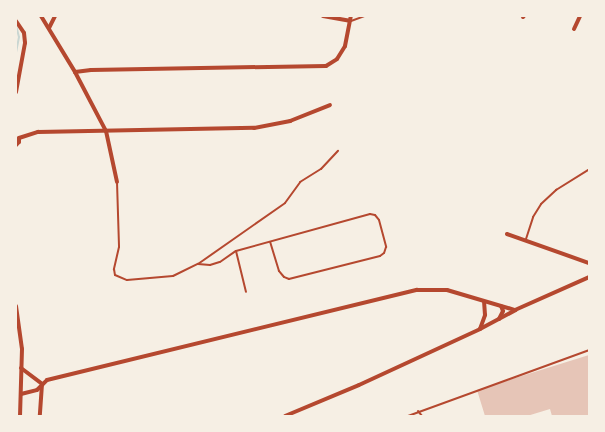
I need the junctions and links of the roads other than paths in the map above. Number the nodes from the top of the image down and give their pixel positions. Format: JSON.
{"nodes":[{"id":1,"x":42,"y":16,"type":"edge"},
{"id":2,"x":55,"y":16,"type":"edge"},
{"id":3,"x":323,"y":16,"type":"edge"},
{"id":4,"x":365,"y":16,"type":"edge"},
{"id":5,"x":580,"y":16,"type":"edge"},
{"id":6,"x":351,"y":18,"type":"edge"},
{"id":7,"x":16,"y":21,"type":"edge"},
{"id":8,"x":49,"y":28,"type":"junction"},
{"id":9,"x":574,"y":29,"type":"dead end"},
{"id":10,"x":75,"y":72,"type":"junction"},
{"id":11,"x":16,"y":92,"type":"edge"},
{"id":12,"x":330,"y":105,"type":"dead end"},
{"id":13,"x":106,"y":131,"type":"junction"},
{"id":14,"x":17,"y":137,"type":"edge"},
{"id":15,"x":16,"y":146,"type":"edge"},
{"id":16,"x":338,"y":150,"type":"dead end"},
{"id":17,"x":589,"y":169,"type":"edge"},
{"id":18,"x":117,"y":182,"type":"joint"},
{"id":19,"x":507,"y":234,"type":"dead end"},
{"id":20,"x":526,"y":240,"type":"junction"},
{"id":21,"x":270,"y":242,"type":"junction"},
{"id":22,"x":236,"y":251,"type":"junction"},
{"id":23,"x":589,"y":263,"type":"edge"},
{"id":24,"x":198,"y":264,"type":"junction"},
{"id":25,"x":589,"y":277,"type":"edge"},
{"id":26,"x":246,"y":292,"type":"dead end"},
{"id":27,"x":484,"y":302,"type":"junction"},
{"id":28,"x":16,"y":306,"type":"edge"},
{"id":29,"x":501,"y":306,"type":"junction"},
{"id":30,"x":515,"y":310,"type":"junction"},
{"id":31,"x":499,"y":320,"type":"junction"},
{"id":32,"x":480,"y":329,"type":"junction"},
{"id":33,"x":589,"y":350,"type":"edge"},
{"id":34,"x":21,"y":368,"type":"junction"},
{"id":35,"x":42,"y":384,"type":"junction"},
{"id":36,"x":21,"y":394,"type":"junction"},
{"id":37,"x":418,"y":411,"type":"junction"},
{"id":38,"x":20,"y":416,"type":"edge"},
{"id":39,"x":40,"y":416,"type":"edge"},
{"id":40,"x":285,"y":416,"type":"edge"},
{"id":41,"x":408,"y":416,"type":"edge"},
{"id":42,"x":422,"y":416,"type":"edge"}],
"edges":[{"from":1,"to":8,"type":"street"},
{"from":2,"to":8,"type":"street"},
{"from":3,"to":6,"type":"street"},
{"from":4,"to":6,"type":"lane"},
{"from":5,"to":9,"type":"street"},
{"from":6,"to":10,"type":"street"},
{"from":7,"to":11,"type":"street"},
{"from":8,"to":10,"type":"street"},
{"from":10,"to":13,"type":"street"},
{"from":12,"to":13,"type":"street"},
{"from":13,"to":14,"type":"street"},
{"from":13,"to":18,"type":"street"},
{"from":14,"to":15,"type":"street"},
{"from":16,"to":24,"type":"lane"},
{"from":17,"to":20,"type":"lane"},
{"from":18,"to":24,"type":"lane"},
{"from":19,"to":20,"type":"street"},
{"from":20,"to":23,"type":"street"},
{"from":21,"to":21,"type":"lane"},
{"from":21,"to":22,"type":"lane"},
{"from":22,"to":24,"type":"lane"},
{"from":22,"to":26,"type":"lane"},
{"from":25,"to":30,"type":"street"},
{"from":27,"to":29,"type":"street"},
{"from":27,"to":32,"type":"street"},
{"from":27,"to":35,"type":"street"},
{"from":28,"to":34,"type":"street"},
{"from":29,"to":30,"type":"street"},
{"from":29,"to":31,"type":"street"},
{"from":30,"to":31,"type":"street"},
{"from":31,"to":32,"type":"street"},
{"from":32,"to":40,"type":"street"},
{"from":33,"to":37,"type":"lane"},
{"from":34,"to":35,"type":"street"},
{"from":34,"to":36,"type":"street"},
{"from":35,"to":36,"type":"street"},
{"from":35,"to":39,"type":"street"},
{"from":36,"to":38,"type":"street"},
{"from":37,"to":41,"type":"lane"},
{"from":37,"to":42,"type":"lane"}]}
